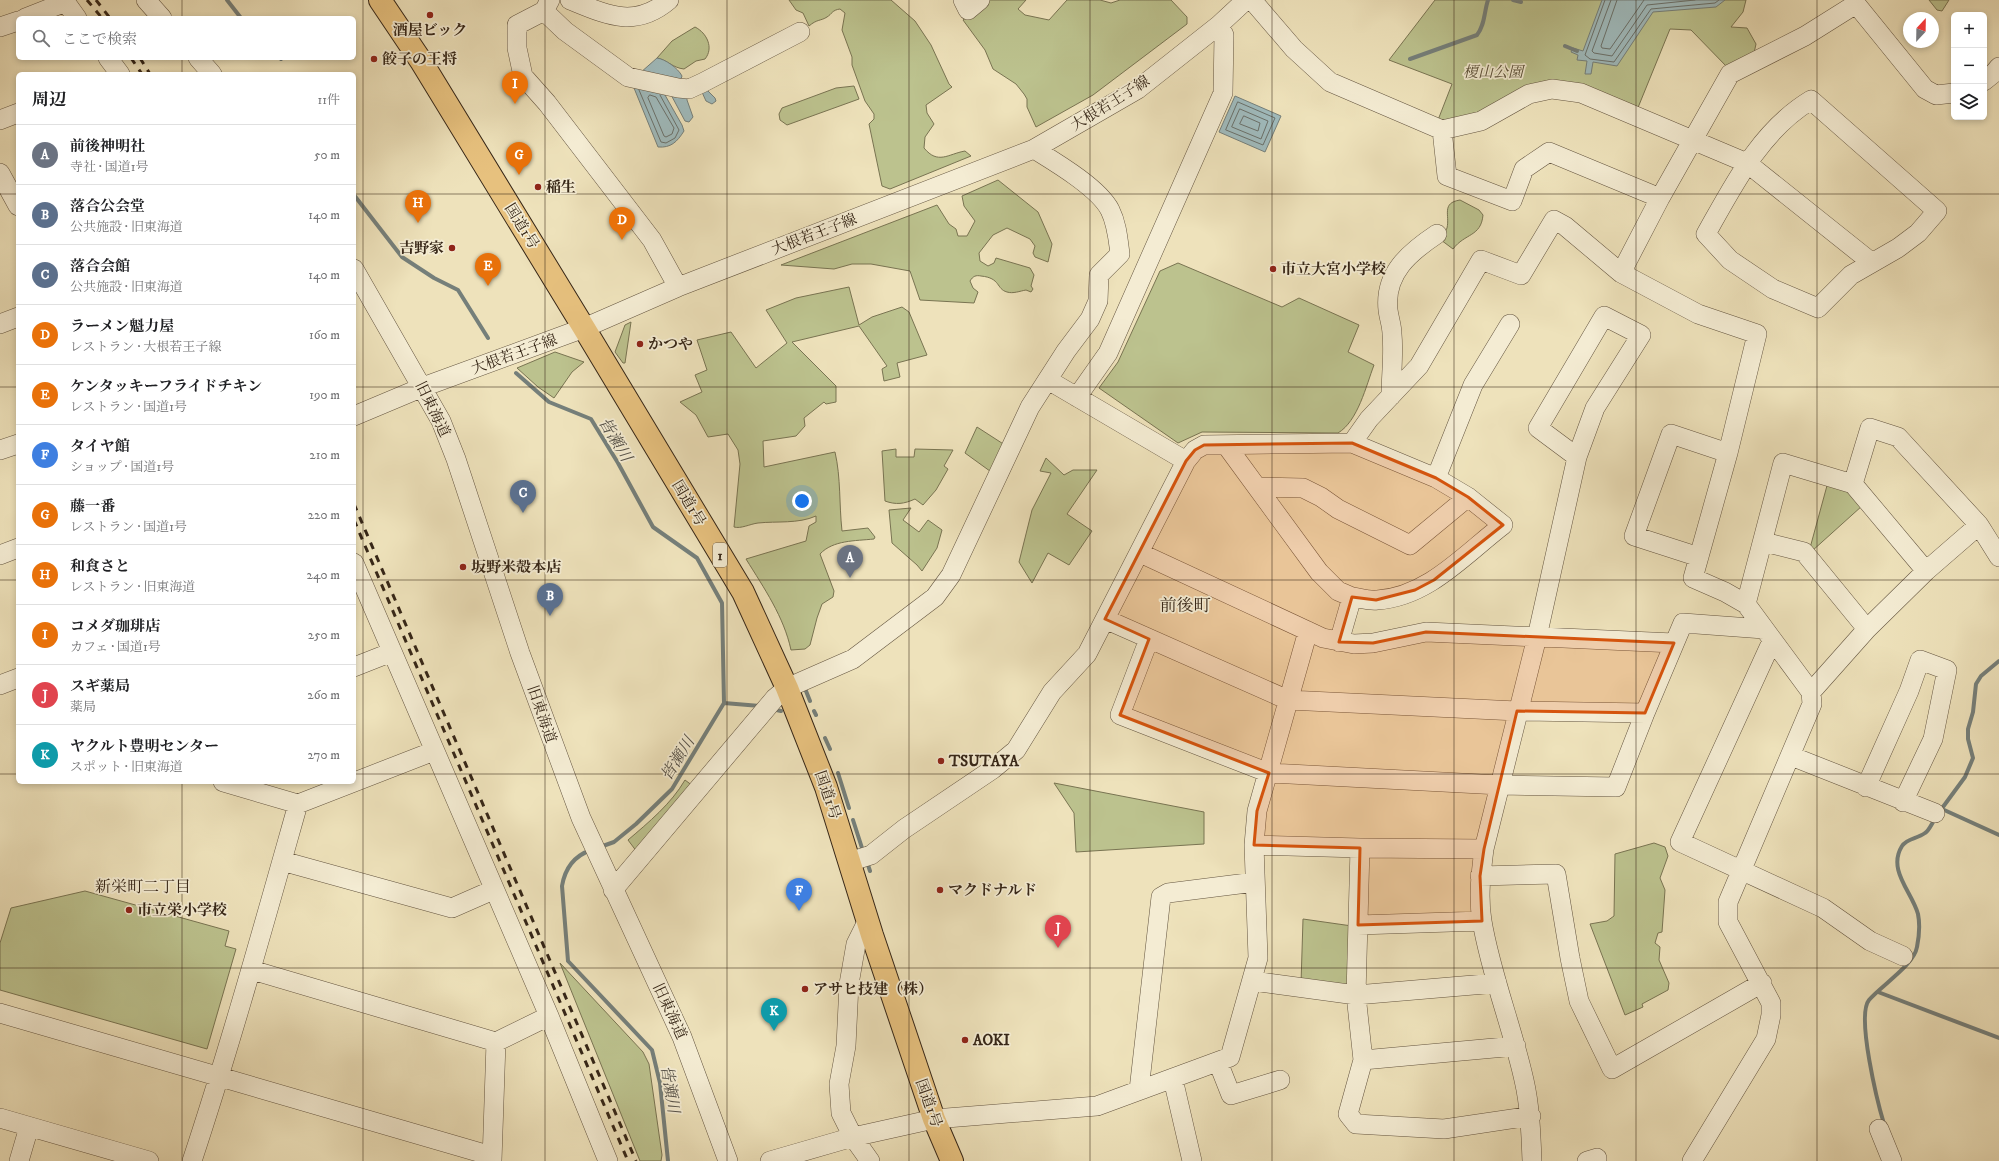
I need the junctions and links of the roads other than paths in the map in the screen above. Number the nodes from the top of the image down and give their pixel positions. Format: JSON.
{"nodes":[{"id":1,"x":380,"y":0,"type":"edge"},
{"id":2,"x":570,"y":0,"type":"edge"},
{"id":3,"x":669,"y":0,"type":"edge"},
{"id":4,"x":963,"y":0,"type":"edge"},
{"id":5,"x":980,"y":0,"type":"edge"},
{"id":6,"x":1245,"y":1,"type":"edge"},
{"id":7,"x":1856,"y":2,"type":"edge"},
{"id":8,"x":69,"y":5,"type":"edge"},
{"id":9,"x":547,"y":6,"type":"edge"},
{"id":10,"x":32,"y":16,"type":"edge"},
{"id":11,"x":16,"y":21,"type":"edge"},
{"id":12,"x":1219,"y":25,"type":"junction"},
{"id":13,"x":0,"y":27,"type":"edge"},
{"id":14,"x":800,"y":32,"type":"dead end"},
{"id":15,"x":200,"y":60,"type":"edge"},
{"id":16,"x":1999,"y":67,"type":"edge"},
{"id":17,"x":210,"y":72,"type":"edge"},
{"id":18,"x":1987,"y":78,"type":"edge"},
{"id":19,"x":1951,"y":93,"type":"edge"},
{"id":20,"x":16,"y":114,"type":"edge"},
{"id":21,"x":0,"y":120,"type":"edge"},
{"id":22,"x":1442,"y":130,"type":"junction"},
{"id":23,"x":1694,"y":139,"type":"junction"},
{"id":24,"x":1034,"y":148,"type":"junction"},
{"id":25,"x":1747,"y":163,"type":"junction"},
{"id":26,"x":0,"y":174,"type":"edge"},
{"id":27,"x":1660,"y":198,"type":"junction"},
{"id":28,"x":16,"y":202,"type":"edge"},
{"id":29,"x":1437,"y":234,"type":"dead end"},
{"id":30,"x":1120,"y":254,"type":"junction"},
{"id":31,"x":1150,"y":258,"type":"junction"},
{"id":32,"x":1871,"y":262,"type":"junction"},
{"id":33,"x":1621,"y":273,"type":"junction"},
{"id":34,"x":357,"y":279,"type":"edge"},
{"id":35,"x":678,"y":287,"type":"junction"},
{"id":36,"x":16,"y":318,"type":"edge"},
{"id":37,"x":0,"y":324,"type":"edge"},
{"id":38,"x":1510,"y":324,"type":"dead end"},
{"id":39,"x":584,"y":328,"type":"junction"},
{"id":40,"x":1048,"y":380,"type":"junction"},
{"id":41,"x":423,"y":387,"type":"junction"},
{"id":42,"x":1391,"y":396,"type":"junction"},
{"id":43,"x":1077,"y":397,"type":"junction"},
{"id":44,"x":356,"y":415,"type":"edge"},
{"id":45,"x":1352,"y":443,"type":"junction"},
{"id":46,"x":16,"y":445,"type":"edge"},
{"id":47,"x":1226,"y":445,"type":"junction"},
{"id":48,"x":0,"y":450,"type":"edge"},
{"id":49,"x":1728,"y":453,"type":"junction"},
{"id":50,"x":1577,"y":457,"type":"junction"},
{"id":51,"x":1186,"y":462,"type":"junction"},
{"id":52,"x":1436,"y":478,"type":"junction"},
{"id":53,"x":1853,"y":484,"type":"junction"},
{"id":54,"x":1257,"y":487,"type":"junction"},
{"id":55,"x":1468,"y":497,"type":"junction"},
{"id":56,"x":1979,"y":525,"type":"junction"},
{"id":57,"x":1764,"y":542,"type":"junction"},
{"id":58,"x":16,"y":549,"type":"edge"},
{"id":59,"x":1140,"y":553,"type":"junction"},
{"id":60,"x":0,"y":555,"type":"edge"},
{"id":61,"x":1699,"y":557,"type":"junction"},
{"id":62,"x":1999,"y":557,"type":"edge"},
{"id":63,"x":356,"y":568,"type":"edge"},
{"id":64,"x":1926,"y":571,"type":"junction"},
{"id":65,"x":1352,"y":598,"type":"junction"},
{"id":66,"x":1746,"y":604,"type":"junction"},
{"id":67,"x":1106,"y":620,"type":"junction"},
{"id":68,"x":1867,"y":629,"type":"junction"},
{"id":69,"x":1308,"y":631,"type":"junction"},
{"id":70,"x":1537,"y":636,"type":"junction"},
{"id":71,"x":1768,"y":636,"type":"junction"},
{"id":72,"x":1149,"y":639,"type":"junction"},
{"id":73,"x":1339,"y":642,"type":"junction"},
{"id":74,"x":1674,"y":643,"type":"junction"},
{"id":75,"x":392,"y":652,"type":"junction"},
{"id":76,"x":356,"y":665,"type":"edge"},
{"id":77,"x":16,"y":679,"type":"edge"},
{"id":78,"x":0,"y":685,"type":"edge"},
{"id":79,"x":1811,"y":692,"type":"junction"},
{"id":80,"x":781,"y":693,"type":"junction"},
{"id":81,"x":1288,"y":700,"type":"junction"},
{"id":82,"x":1517,"y":710,"type":"junction"},
{"id":83,"x":1645,"y":713,"type":"junction"},
{"id":84,"x":434,"y":751,"type":"junction"},
{"id":85,"x":1791,"y":756,"type":"junction"},
{"id":86,"x":1269,"y":773,"type":"junction"},
{"id":87,"x":356,"y":781,"type":"edge"},
{"id":88,"x":230,"y":784,"type":"edge"},
{"id":89,"x":349,"y":784,"type":"edge"},
{"id":90,"x":1500,"y":785,"type":"junction"},
{"id":91,"x":1866,"y":788,"type":"junction"},
{"id":92,"x":1903,"y":802,"type":"junction"},
{"id":93,"x":298,"y":804,"type":"junction"},
{"id":94,"x":1935,"y":813,"type":"dead end"},
{"id":95,"x":1254,"y":845,"type":"junction"},
{"id":96,"x":1360,"y":848,"type":"junction"},
{"id":97,"x":1484,"y":848,"type":"junction"},
{"id":98,"x":282,"y":861,"type":"junction"},
{"id":99,"x":849,"y":862,"type":"junction"},
{"id":100,"x":1740,"y":870,"type":"junction"},
{"id":101,"x":1480,"y":876,"type":"junction"},
{"id":102,"x":1255,"y":882,"type":"junction"},
{"id":103,"x":494,"y":890,"type":"junction"},
{"id":104,"x":613,"y":890,"type":"junction"},
{"id":105,"x":1482,"y":921,"type":"junction"},
{"id":106,"x":867,"y":922,"type":"junction"},
{"id":107,"x":1358,"y":925,"type":"junction"},
{"id":108,"x":1903,"y":956,"type":"dead end"},
{"id":109,"x":252,"y":970,"type":"junction"},
{"id":110,"x":1253,"y":981,"type":"junction"},
{"id":111,"x":1497,"y":983,"type":"junction"},
{"id":112,"x":1762,"y":983,"type":"junction"},
{"id":113,"x":1356,"y":995,"type":"junction"},
{"id":114,"x":0,"y":1013,"type":"edge"},
{"id":115,"x":549,"y":1016,"type":"junction"},
{"id":116,"x":496,"y":1042,"type":"junction"},
{"id":117,"x":1516,"y":1046,"type":"junction"},
{"id":118,"x":1363,"y":1060,"type":"junction"},
{"id":119,"x":1218,"y":1062,"type":"junction"},
{"id":120,"x":220,"y":1077,"type":"junction"},
{"id":121,"x":1173,"y":1079,"type":"junction"},
{"id":122,"x":1280,"y":1080,"type":"dead end"},
{"id":123,"x":1139,"y":1090,"type":"junction"},
{"id":124,"x":1531,"y":1116,"type":"junction"},
{"id":125,"x":0,"y":1118,"type":"edge"},
{"id":126,"x":934,"y":1119,"type":"junction"},
{"id":127,"x":29,"y":1127,"type":"junction"},
{"id":128,"x":1879,"y":1129,"type":"dead end"},
{"id":129,"x":853,"y":1137,"type":"junction"},
{"id":130,"x":492,"y":1158,"type":"edge"},
{"id":131,"x":19,"y":1161,"type":"edge"},
{"id":132,"x":149,"y":1161,"type":"edge"},
{"id":133,"x":192,"y":1161,"type":"edge"},
{"id":134,"x":608,"y":1161,"type":"edge"},
{"id":135,"x":728,"y":1161,"type":"edge"},
{"id":136,"x":770,"y":1161,"type":"edge"},
{"id":137,"x":870,"y":1161,"type":"edge"},
{"id":138,"x":952,"y":1161,"type":"edge"},
{"id":139,"x":1192,"y":1161,"type":"edge"},
{"id":140,"x":1532,"y":1161,"type":"edge"},
{"id":141,"x":1587,"y":1161,"type":"edge"},
{"id":142,"x":1597,"y":1161,"type":"edge"},
{"id":143,"x":1692,"y":1161,"type":"edge"},
{"id":144,"x":1892,"y":1161,"type":"edge"}],
"edges":[{"from":1,"to":39,"type":"highway","name":"国道1号","number":"1"},
{"from":2,"to":3,"type":"street"},
{"from":4,"to":5,"type":"street"},
{"from":6,"to":12,"type":"street","name":"大根若王子線"},
{"from":6,"to":22,"type":"street"},
{"from":7,"to":19,"type":"street"},
{"from":7,"to":23,"type":"street"},
{"from":8,"to":10,"type":"street"},
{"from":9,"to":14,"type":"street"},
{"from":9,"to":35,"type":"street"},
{"from":11,"to":13,"type":"street"},
{"from":12,"to":24,"type":"street","name":"大根若王子線"},
{"from":12,"to":31,"type":"street"},
{"from":15,"to":17,"type":"street"},
{"from":16,"to":18,"type":"street"},
{"from":20,"to":21,"type":"street"},
{"from":22,"to":23,"type":"street"},
{"from":22,"to":27,"type":"street"},
{"from":23,"to":25,"type":"street"},
{"from":23,"to":27,"type":"street"},
{"from":24,"to":30,"type":"street"},
{"from":24,"to":35,"type":"street","name":"大根若王子線"},
{"from":25,"to":32,"type":"street"},
{"from":25,"to":32,"type":"street"},
{"from":25,"to":32,"type":"street"},
{"from":26,"to":28,"type":"street"},
{"from":27,"to":33,"type":"street"},
{"from":29,"to":42,"type":"street"},
{"from":30,"to":31,"type":"street"},
{"from":30,"to":40,"type":"street"},
{"from":31,"to":43,"type":"street"},
{"from":33,"to":42,"type":"street"},
{"from":33,"to":49,"type":"street"},
{"from":34,"to":41,"type":"street","name":"旧東海道"},
{"from":35,"to":39,"type":"street","name":"大根若王子線"},
{"from":36,"to":37,"type":"street"},
{"from":38,"to":52,"type":"street"},
{"from":39,"to":41,"type":"street","name":"大根若王子線"},
{"from":39,"to":80,"type":"highway","name":"国道1号","number":"1"},
{"from":40,"to":43,"type":"street"},
{"from":40,"to":80,"type":"street"},
{"from":41,"to":44,"type":"street","name":"大根若王子線"},
{"from":41,"to":104,"type":"street","name":"旧東海道"},
{"from":42,"to":45,"type":"street"},
{"from":43,"to":51,"type":"street"},
{"from":45,"to":47,"type":"street"},
{"from":45,"to":52,"type":"street"},
{"from":46,"to":48,"type":"street"},
{"from":47,"to":51,"type":"street"},
{"from":47,"to":54,"type":"street"},
{"from":49,"to":61,"type":"street"},
{"from":49,"to":61,"type":"street"},
{"from":50,"to":50,"type":"street"},
{"from":50,"to":70,"type":"street"},
{"from":51,"to":59,"type":"street"},
{"from":52,"to":55,"type":"street"},
{"from":53,"to":56,"type":"street"},
{"from":53,"to":57,"type":"street"},
{"from":53,"to":64,"type":"street"},
{"from":54,"to":55,"type":"street"},
{"from":54,"to":65,"type":"street"},
{"from":55,"to":65,"type":"street"},
{"from":56,"to":62,"type":"street"},
{"from":56,"to":64,"type":"street"},
{"from":57,"to":66,"type":"street"},
{"from":57,"to":68,"type":"street"},
{"from":58,"to":60,"type":"street"},
{"from":59,"to":67,"type":"street"},
{"from":59,"to":69,"type":"street"},
{"from":61,"to":66,"type":"street"},
{"from":63,"to":75,"type":"street"},
{"from":64,"to":68,"type":"street"},
{"from":65,"to":73,"type":"street"},
{"from":66,"to":71,"type":"street"},
{"from":67,"to":72,"type":"street"},
{"from":67,"to":99,"type":"street"},
{"from":68,"to":79,"type":"street"},
{"from":69,"to":73,"type":"street"},
{"from":69,"to":81,"type":"street"},
{"from":70,"to":73,"type":"street"},
{"from":70,"to":74,"type":"street"},
{"from":70,"to":82,"type":"street"},
{"from":71,"to":74,"type":"street"},
{"from":71,"to":79,"type":"street"},
{"from":71,"to":100,"type":"street"},
{"from":72,"to":81,"type":"street"},
{"from":72,"to":86,"type":"street"},
{"from":74,"to":83,"type":"street"},
{"from":75,"to":76,"type":"street"},
{"from":75,"to":84,"type":"street"},
{"from":77,"to":78,"type":"street"},
{"from":79,"to":85,"type":"street"},
{"from":80,"to":99,"type":"highway","name":"国道1号","number":"1"},
{"from":80,"to":104,"type":"street"},
{"from":81,"to":82,"type":"street"},
{"from":81,"to":86,"type":"street"},
{"from":82,"to":83,"type":"street"},
{"from":82,"to":90,"type":"street"},
{"from":83,"to":90,"type":"street"},
{"from":84,"to":87,"type":"street"},
{"from":84,"to":103,"type":"street"},
{"from":85,"to":91,"type":"street"},
{"from":85,"to":100,"type":"street"},
{"from":86,"to":90,"type":"street"},
{"from":86,"to":95,"type":"street"},
{"from":88,"to":93,"type":"street"},
{"from":89,"to":93,"type":"street"},
{"from":90,"to":97,"type":"street"},
{"from":91,"to":92,"type":"street"},
{"from":91,"to":92,"type":"street"},
{"from":92,"to":94,"type":"street"},
{"from":93,"to":98,"type":"street"},
{"from":95,"to":96,"type":"street"},
{"from":95,"to":102,"type":"street"},
{"from":96,"to":97,"type":"street"},
{"from":96,"to":107,"type":"street"},
{"from":97,"to":101,"type":"street"},
{"from":98,"to":103,"type":"street"},
{"from":98,"to":109,"type":"street"},
{"from":99,"to":106,"type":"highway","name":"国道1号","number":"1"},
{"from":100,"to":108,"type":"street"},
{"from":100,"to":112,"type":"street"},
{"from":101,"to":105,"type":"street"},
{"from":101,"to":112,"type":"street"},
{"from":102,"to":110,"type":"street"},
{"from":102,"to":123,"type":"street"},
{"from":103,"to":115,"type":"street"},
{"from":104,"to":135,"type":"street","name":"旧東海道"},
{"from":105,"to":107,"type":"street"},
{"from":105,"to":111,"type":"street"},
{"from":106,"to":126,"type":"highway","name":"国道1号","number":"1"},
{"from":106,"to":129,"type":"street"},
{"from":107,"to":113,"type":"street"},
{"from":109,"to":116,"type":"street"},
{"from":109,"to":120,"type":"street"},
{"from":110,"to":113,"type":"street"},
{"from":110,"to":119,"type":"street"},
{"from":111,"to":113,"type":"street"},
{"from":111,"to":117,"type":"street"},
{"from":112,"to":143,"type":"street"},
{"from":113,"to":118,"type":"street"},
{"from":114,"to":120,"type":"street"},
{"from":115,"to":116,"type":"street"},
{"from":115,"to":134,"type":"street"},
{"from":116,"to":130,"type":"street"},
{"from":117,"to":118,"type":"street"},
{"from":117,"to":124,"type":"street"},
{"from":118,"to":124,"type":"street"},
{"from":119,"to":121,"type":"street"},
{"from":119,"to":122,"type":"street"},
{"from":120,"to":130,"type":"street"},
{"from":120,"to":133,"type":"street"},
{"from":121,"to":123,"type":"street"},
{"from":121,"to":139,"type":"street"},
{"from":123,"to":126,"type":"street"},
{"from":124,"to":140,"type":"street"},
{"from":125,"to":127,"type":"street"},
{"from":126,"to":129,"type":"street"},
{"from":126,"to":138,"type":"highway","name":"国道1号","number":"1"},
{"from":127,"to":131,"type":"street"},
{"from":127,"to":132,"type":"street"},
{"from":128,"to":144,"type":"street"},
{"from":129,"to":136,"type":"street"},
{"from":129,"to":137,"type":"street"},
{"from":141,"to":142,"type":"street"}]}
